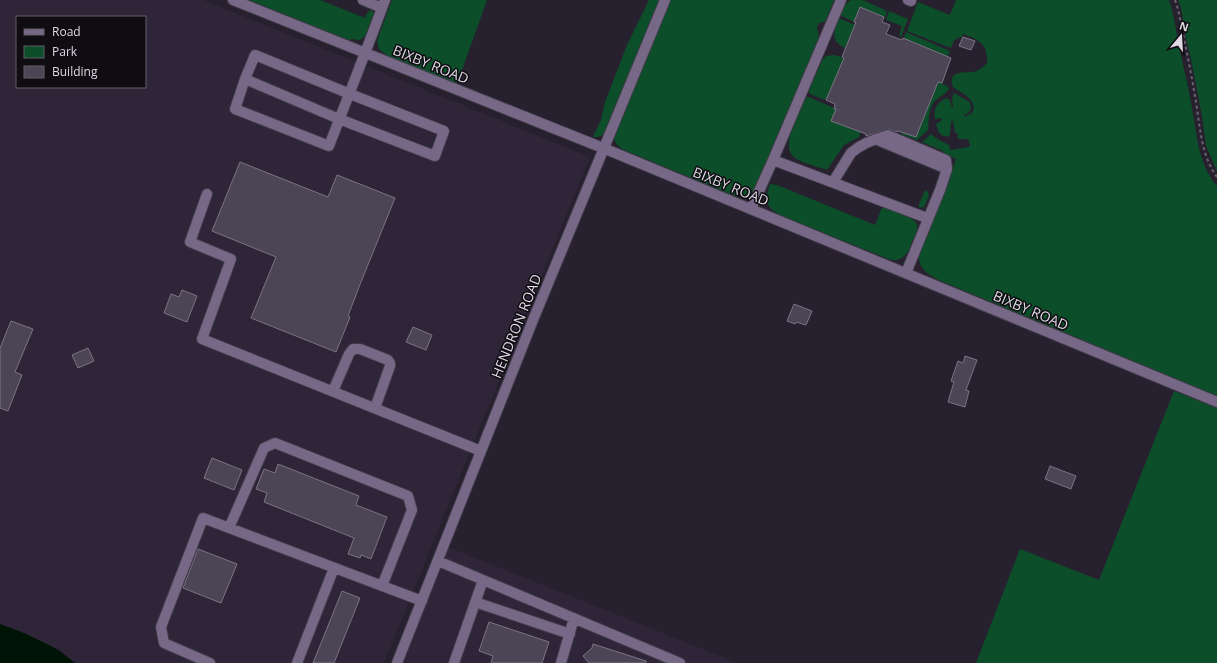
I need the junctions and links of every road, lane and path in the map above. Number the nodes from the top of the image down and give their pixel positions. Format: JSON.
{"nodes":[{"id":1,"x":233,"y":0,"type":"edge"},
{"id":2,"x":363,"y":0,"type":"edge"},
{"id":3,"x":665,"y":0,"type":"edge"},
{"id":4,"x":841,"y":0,"type":"edge"},
{"id":5,"x":1175,"y":0,"type":"edge"},
{"id":6,"x":384,"y":4,"type":"edge"},
{"id":7,"x":366,"y":53,"type":"junction"},
{"id":8,"x":245,"y":79,"type":"junction"},
{"id":9,"x":350,"y":94,"type":"junction"},
{"id":10,"x":340,"y":119,"type":"junction"},
{"id":11,"x":603,"y":148,"type":"junction"},
{"id":12,"x":773,"y":160,"type":"junction"},
{"id":13,"x":1217,"y":177,"type":"edge"},
{"id":14,"x":833,"y":182,"type":"junction"},
{"id":15,"x":207,"y":194,"type":"dead end"},
{"id":16,"x":751,"y":209,"type":"junction"},
{"id":17,"x":927,"y":218,"type":"junction"},
{"id":18,"x":906,"y":273,"type":"junction"},
{"id":19,"x":333,"y":392,"type":"junction"},
{"id":20,"x":1217,"y":402,"type":"edge"},
{"id":21,"x":374,"y":408,"type":"junction"},
{"id":22,"x":481,"y":451,"type":"junction"},
{"id":23,"x":228,"y":528,"type":"junction"},
{"id":24,"x":438,"y":561,"type":"junction"},
{"id":25,"x":334,"y":568,"type":"junction"},
{"id":26,"x":483,"y":580,"type":"junction"},
{"id":27,"x":382,"y":586,"type":"junction"},
{"id":28,"x":422,"y":601,"type":"junction"},
{"id":29,"x":475,"y":602,"type":"junction"},
{"id":30,"x":574,"y":618,"type":"junction"},
{"id":31,"x":570,"y":634,"type":"junction"},
{"id":32,"x":664,"y":660,"type":"edge"},
{"id":33,"x":210,"y":663,"type":"edge"},
{"id":34,"x":297,"y":663,"type":"edge"},
{"id":35,"x":397,"y":663,"type":"edge"},
{"id":36,"x":454,"y":663,"type":"edge"},
{"id":37,"x":561,"y":663,"type":"edge"},
{"id":38,"x":680,"y":663,"type":"edge"}],
"edges":[{"from":1,"to":7,"type":"street","name":"BIXBY ROAD"},
{"from":2,"to":6,"type":"street"},
{"from":3,"to":11,"type":"street","name":"HENDRON ROAD"},
{"from":4,"to":12,"type":"street"},
{"from":5,"to":13,"type":"path"},
{"from":6,"to":7,"type":"street"},
{"from":7,"to":9,"type":"street"},
{"from":7,"to":11,"type":"street","name":"BIXBY ROAD"},
{"from":8,"to":9,"type":"street"},
{"from":8,"to":10,"type":"street"},
{"from":8,"to":10,"type":"street"},
{"from":9,"to":10,"type":"street"},
{"from":9,"to":10,"type":"street"},
{"from":11,"to":16,"type":"street","name":"BIXBY ROAD"},
{"from":11,"to":22,"type":"street","name":"HENDRON ROAD"},
{"from":12,"to":14,"type":"street"},
{"from":12,"to":16,"type":"street"},
{"from":14,"to":17,"type":"street"},
{"from":14,"to":17,"type":"street"},
{"from":15,"to":19,"type":"street"},
{"from":16,"to":18,"type":"street","name":"BIXBY ROAD"},
{"from":17,"to":18,"type":"street"},
{"from":18,"to":20,"type":"street","name":"BIXBY ROAD"},
{"from":19,"to":21,"type":"street"},
{"from":19,"to":21,"type":"street"},
{"from":21,"to":22,"type":"street"},
{"from":22,"to":24,"type":"street","name":"HENDRON ROAD"},
{"from":23,"to":25,"type":"street"},
{"from":23,"to":27,"type":"street"},
{"from":23,"to":33,"type":"street"},
{"from":24,"to":26,"type":"street"},
{"from":24,"to":28,"type":"street","name":"HENDRON ROAD"},
{"from":25,"to":27,"type":"street"},
{"from":25,"to":34,"type":"street"},
{"from":26,"to":29,"type":"street"},
{"from":26,"to":30,"type":"street"},
{"from":27,"to":28,"type":"street"},
{"from":28,"to":35,"type":"street","name":"HENDRON ROAD"},
{"from":29,"to":31,"type":"street"},
{"from":29,"to":36,"type":"street"},
{"from":30,"to":31,"type":"street"},
{"from":30,"to":32,"type":"street"},
{"from":31,"to":37,"type":"street"},
{"from":32,"to":38,"type":"street"}]}
